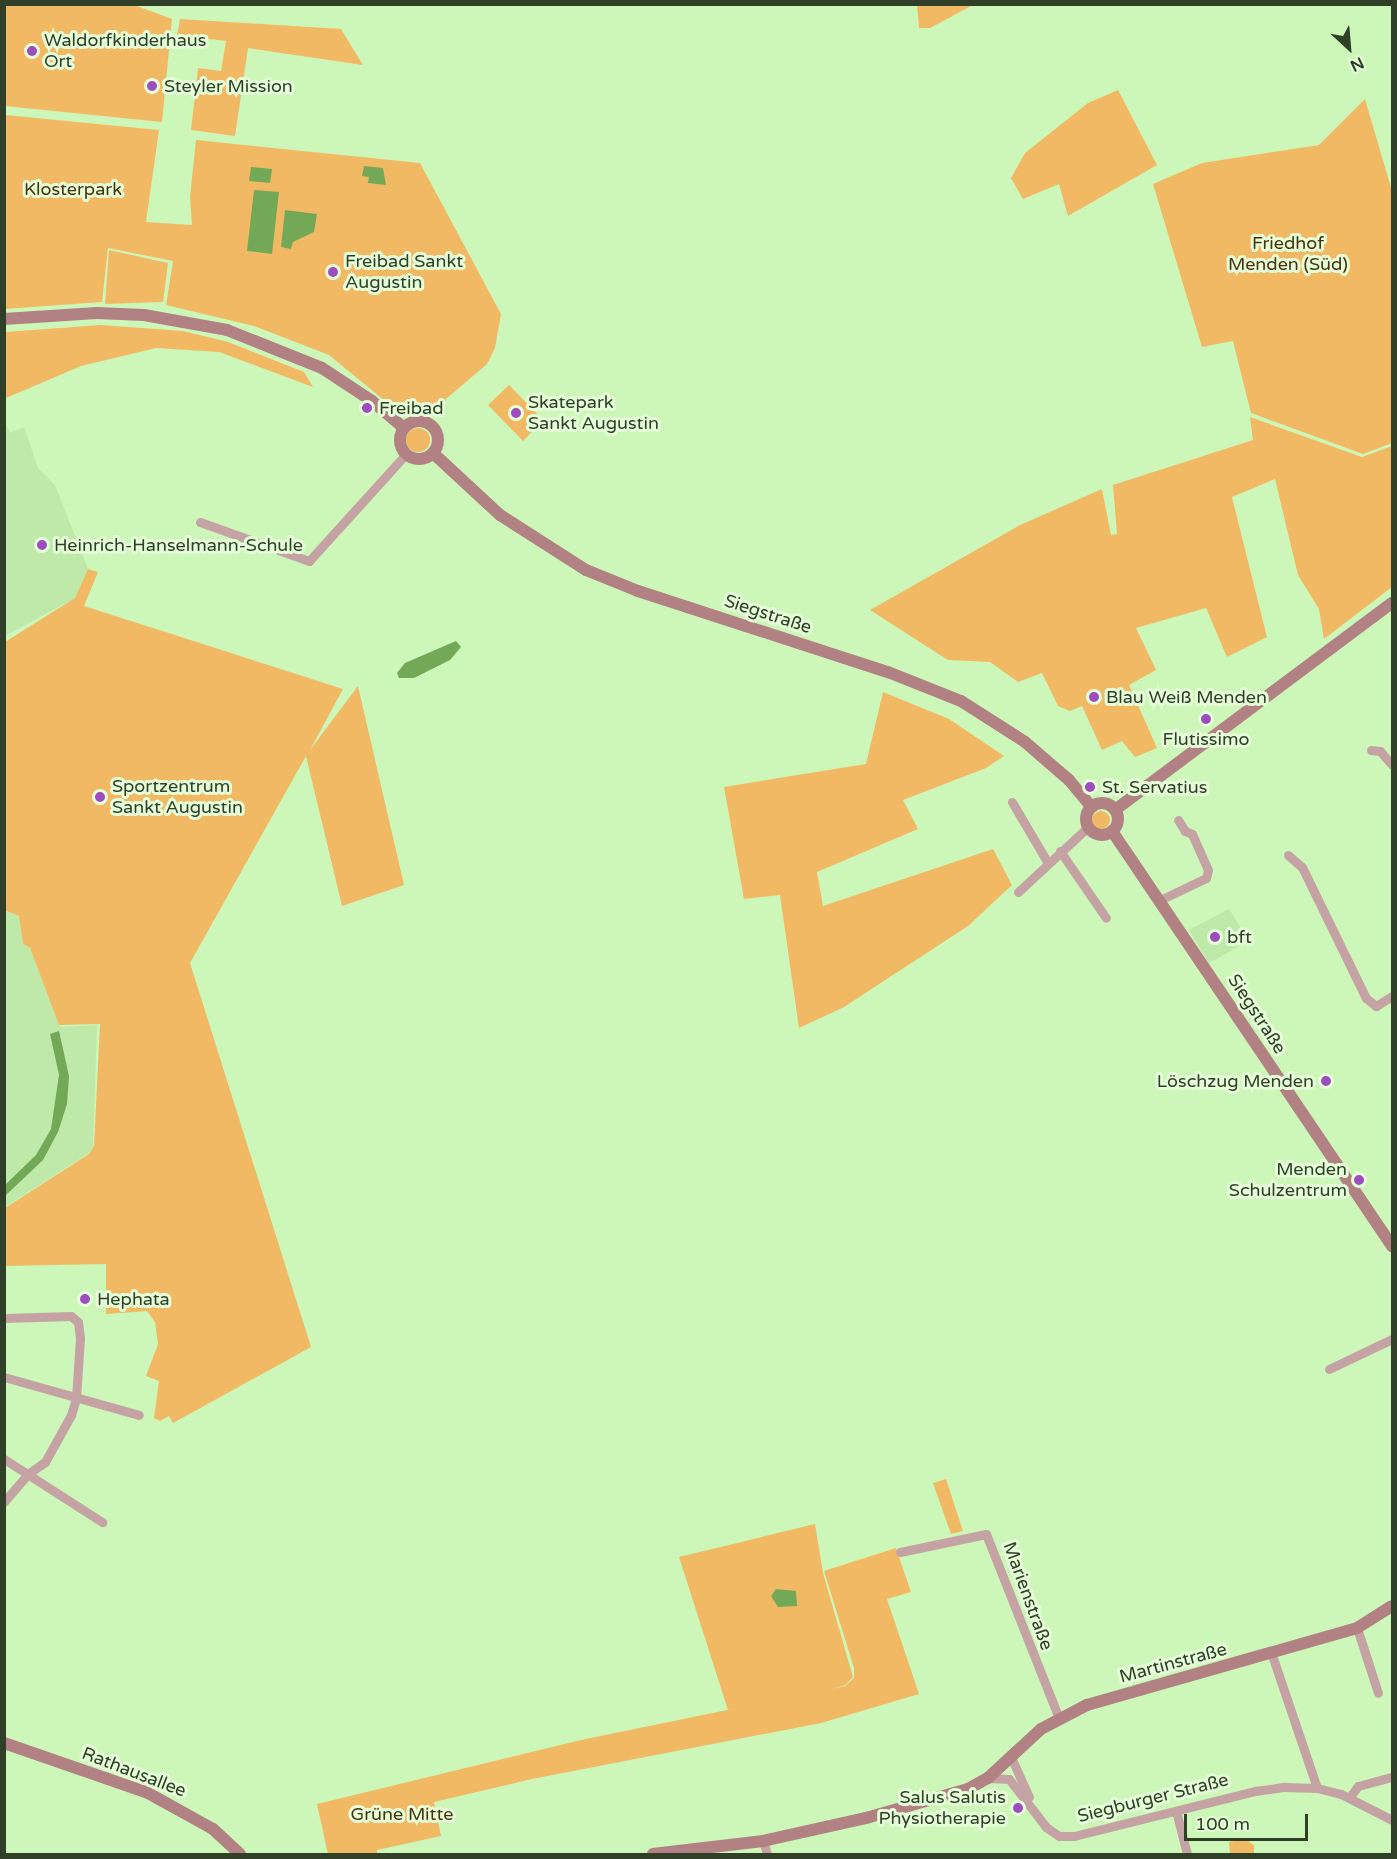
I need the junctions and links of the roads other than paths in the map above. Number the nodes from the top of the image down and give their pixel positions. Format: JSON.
{"nodes":[{"id":1,"x":4,"y":320,"type":"edge"},
{"id":2,"x":404,"y":428,"type":"junction"},
{"id":3,"x":433,"y":453,"type":"junction"},
{"id":4,"x":406,"y":454,"type":"junction"},
{"id":5,"x":200,"y":522,"type":"dead end"},
{"id":6,"x":1392,"y":603,"type":"edge"},
{"id":7,"x":1371,"y":750,"type":"dead end"},
{"id":8,"x":1392,"y":765,"type":"edge"},
{"id":9,"x":1012,"y":802,"type":"dead end"},
{"id":10,"x":1092,"y":807,"type":"junction"},
{"id":11,"x":1115,"y":810,"type":"junction"},
{"id":12,"x":1178,"y":820,"type":"dead end"},
{"id":13,"x":1088,"y":827,"type":"junction"},
{"id":14,"x":1112,"y":831,"type":"junction"},
{"id":15,"x":1060,"y":851,"type":"junction"},
{"id":16,"x":1288,"y":855,"type":"dead end"},
{"id":17,"x":1048,"y":863,"type":"junction"},
{"id":18,"x":1018,"y":892,"type":"dead end"},
{"id":19,"x":1160,"y":900,"type":"junction"},
{"id":20,"x":1106,"y":918,"type":"dead end"},
{"id":21,"x":1392,"y":996,"type":"edge"},
{"id":22,"x":1392,"y":1246,"type":"edge"},
{"id":23,"x":4,"y":1318,"type":"edge"},
{"id":24,"x":1392,"y":1339,"type":"edge"},
{"id":25,"x":1329,"y":1368,"type":"dead end"},
{"id":26,"x":4,"y":1377,"type":"edge"},
{"id":27,"x":76,"y":1398,"type":"junction"},
{"id":28,"x":140,"y":1415,"type":"dead end"},
{"id":29,"x":4,"y":1459,"type":"edge"},
{"id":30,"x":28,"y":1474,"type":"junction"},
{"id":31,"x":4,"y":1502,"type":"edge"},
{"id":32,"x":102,"y":1522,"type":"dead end"},
{"id":33,"x":900,"y":1552,"type":"dead end"},
{"id":34,"x":1392,"y":1606,"type":"edge"},
{"id":35,"x":1357,"y":1628,"type":"junction"},
{"id":36,"x":1272,"y":1655,"type":"junction"},
{"id":37,"x":1378,"y":1693,"type":"dead end"},
{"id":38,"x":1059,"y":1718,"type":"junction"},
{"id":39,"x":4,"y":1743,"type":"edge"},
{"id":40,"x":1010,"y":1755,"type":"junction"},
{"id":41,"x":1392,"y":1777,"type":"edge"},
{"id":42,"x":988,"y":1778,"type":"junction"},
{"id":43,"x":1317,"y":1788,"type":"junction"},
{"id":44,"x":1349,"y":1798,"type":"junction"},
{"id":45,"x":1035,"y":1811,"type":"junction"},
{"id":46,"x":1176,"y":1811,"type":"junction"},
{"id":47,"x":1392,"y":1820,"type":"edge"},
{"id":48,"x":763,"y":1841,"type":"junction"},
{"id":49,"x":240,"y":1854,"type":"edge"},
{"id":50,"x":653,"y":1854,"type":"edge"},
{"id":51,"x":767,"y":1854,"type":"edge"},
{"id":52,"x":1187,"y":1854,"type":"edge"}],
"edges":[{"from":1,"to":2,"type":"main road"},
{"from":2,"to":3,"type":"main road"},
{"from":2,"to":4,"type":"main road"},
{"from":3,"to":4,"type":"main road"},
{"from":3,"to":10,"type":"main road","name":"Siegstraße"},
{"from":4,"to":5,"type":"street"},
{"from":6,"to":11,"type":"main road"},
{"from":7,"to":8,"type":"street"},
{"from":9,"to":17,"type":"street"},
{"from":10,"to":11,"type":"main road"},
{"from":10,"to":13,"type":"main road"},
{"from":11,"to":14,"type":"main road"},
{"from":12,"to":19,"type":"street"},
{"from":13,"to":14,"type":"main road"},
{"from":13,"to":15,"type":"street"},
{"from":14,"to":19,"type":"main road","name":"Siegstraße"},
{"from":15,"to":17,"type":"street"},
{"from":15,"to":20,"type":"street"},
{"from":16,"to":21,"type":"street"},
{"from":17,"to":18,"type":"street"},
{"from":19,"to":22,"type":"main road","name":"Siegstraße"},
{"from":23,"to":27,"type":"street"},
{"from":24,"to":25,"type":"street"},
{"from":26,"to":27,"type":"street"},
{"from":27,"to":28,"type":"street"},
{"from":27,"to":30,"type":"street"},
{"from":29,"to":30,"type":"street"},
{"from":30,"to":31,"type":"street"},
{"from":30,"to":32,"type":"street"},
{"from":33,"to":38,"type":"street","name":"Marienstraße"},
{"from":34,"to":35,"type":"main road","name":"Martinstraße"},
{"from":35,"to":36,"type":"main road","name":"Martinstraße"},
{"from":35,"to":37,"type":"street"},
{"from":36,"to":38,"type":"main road","name":"Martinstraße"},
{"from":36,"to":43,"type":"street"},
{"from":38,"to":40,"type":"main road","name":"Martinstraße"},
{"from":39,"to":49,"type":"main road","name":"Rathausallee"},
{"from":40,"to":42,"type":"main road"},
{"from":40,"to":45,"type":"street","name":"Siegburger Straße"},
{"from":41,"to":44,"type":"street"},
{"from":42,"to":45,"type":"street","name":"Siegburger Straße"},
{"from":42,"to":48,"type":"main road"},
{"from":43,"to":44,"type":"street","name":"Siegburger Straße"},
{"from":43,"to":46,"type":"street","name":"Siegburger Straße"},
{"from":44,"to":47,"type":"street","name":"Siegburger Straße"},
{"from":45,"to":46,"type":"street","name":"Siegburger Straße"},
{"from":46,"to":52,"type":"street"},
{"from":48,"to":50,"type":"main road"},
{"from":48,"to":51,"type":"street"}]}
